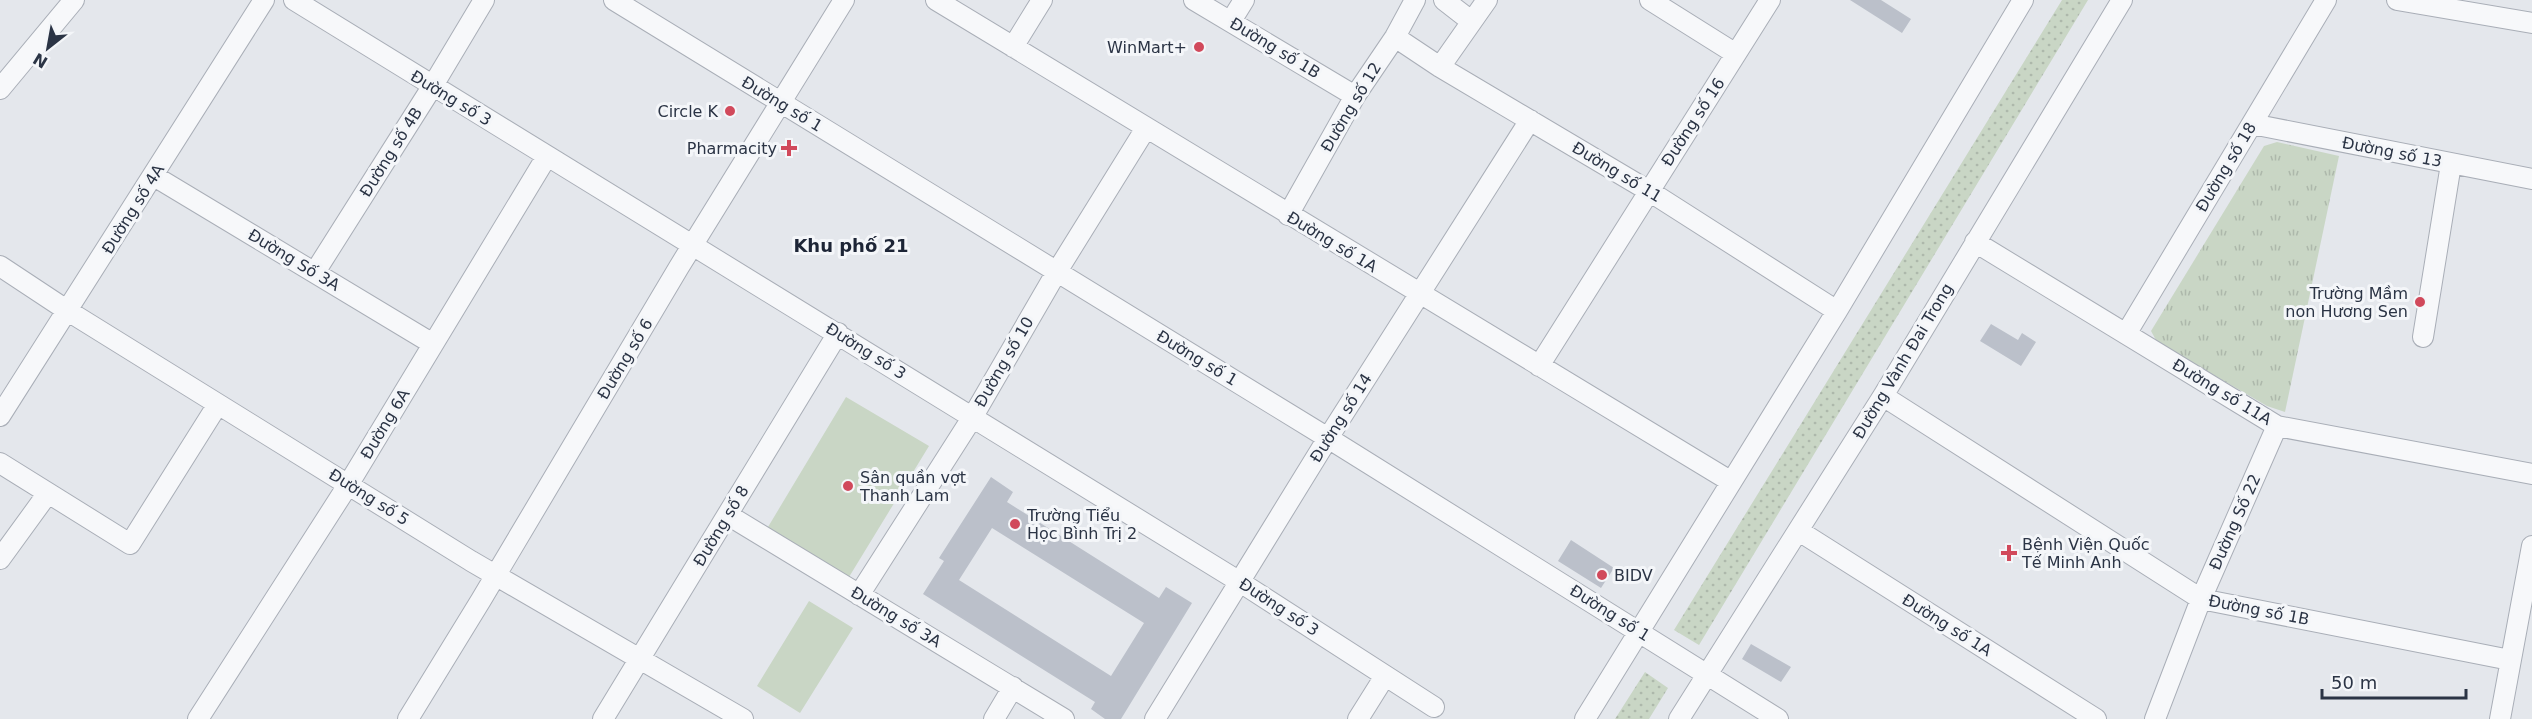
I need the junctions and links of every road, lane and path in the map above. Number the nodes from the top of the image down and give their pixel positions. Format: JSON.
{"nodes":[{"id":1,"x":264,"y":0,"type":"edge"},
{"id":2,"x":294,"y":0,"type":"edge"},
{"id":3,"x":484,"y":0,"type":"edge"},
{"id":4,"x":614,"y":0,"type":"edge"},
{"id":5,"x":844,"y":0,"type":"edge"},
{"id":6,"x":936,"y":0,"type":"edge"},
{"id":7,"x":1042,"y":0,"type":"edge"},
{"id":8,"x":1194,"y":0,"type":"edge"},
{"id":9,"x":1244,"y":0,"type":"edge"},
{"id":10,"x":1415,"y":0,"type":"edge"},
{"id":11,"x":1444,"y":0,"type":"edge"},
{"id":12,"x":1487,"y":0,"type":"edge"},
{"id":13,"x":1650,"y":0,"type":"edge"},
{"id":14,"x":1770,"y":0,"type":"edge"},
{"id":15,"x":2023,"y":0,"type":"edge"},
{"id":16,"x":2122,"y":0,"type":"edge"},
{"id":17,"x":2326,"y":0,"type":"edge"},
{"id":18,"x":2397,"y":0,"type":"edge"},
{"id":19,"x":70,"y":1,"type":"edge"},
{"id":20,"x":1232,"y":21,"type":"junction"},
{"id":21,"x":1471,"y":21,"type":"junction"},
{"id":22,"x":2532,"y":23,"type":"edge"},
{"id":23,"x":1395,"y":37,"type":"junction"},
{"id":24,"x":1013,"y":47,"type":"junction"},
{"id":25,"x":1736,"y":54,"type":"junction"},
{"id":26,"x":1440,"y":67,"type":"junction"},
{"id":27,"x":432,"y":87,"type":"junction"},
{"id":28,"x":0,"y":89,"type":"edge"},
{"id":29,"x":1355,"y":96,"type":"junction"},
{"id":30,"x":782,"y":105,"type":"junction"},
{"id":31,"x":1530,"y":120,"type":"junction"},
{"id":32,"x":2252,"y":124,"type":"junction"},
{"id":33,"x":1146,"y":128,"type":"junction"},
{"id":34,"x":547,"y":156,"type":"junction"},
{"id":35,"x":2451,"y":164,"type":"junction"},
{"id":36,"x":154,"y":176,"type":"junction"},
{"id":37,"x":2532,"y":179,"type":"edge"},
{"id":38,"x":1649,"y":191,"type":"junction"},
{"id":39,"x":1288,"y":215,"type":"junction"},
{"id":40,"x":1975,"y":242,"type":"junction"},
{"id":41,"x":693,"y":244,"type":"junction"},
{"id":42,"x":0,"y":266,"type":"edge"},
{"id":43,"x":315,"y":272,"type":"junction"},
{"id":44,"x":1056,"y":273,"type":"junction"},
{"id":45,"x":1418,"y":294,"type":"junction"},
{"id":46,"x":68,"y":311,"type":"junction"},
{"id":47,"x":1837,"y":311,"type":"junction"},
{"id":48,"x":838,"y":333,"type":"junction"},
{"id":49,"x":2126,"y":334,"type":"junction"},
{"id":50,"x":2423,"y":337,"type":"dead end"},
{"id":51,"x":433,"y":344,"type":"junction"},
{"id":52,"x":1539,"y":366,"type":"junction"},
{"id":53,"x":1882,"y":396,"type":"junction"},
{"id":54,"x":218,"y":404,"type":"junction"},
{"id":55,"x":0,"y":416,"type":"edge"},
{"id":56,"x":972,"y":418,"type":"junction"},
{"id":57,"x":2277,"y":426,"type":"junction"},
{"id":58,"x":1328,"y":438,"type":"junction"},
{"id":59,"x":2,"y":469,"type":"edge"},
{"id":60,"x":2532,"y":474,"type":"edge"},
{"id":61,"x":1730,"y":481,"type":"junction"},
{"id":62,"x":348,"y":485,"type":"junction"},
{"id":63,"x":48,"y":494,"type":"junction"},
{"id":64,"x":728,"y":515,"type":"junction"},
{"id":65,"x":1799,"y":531,"type":"junction"},
{"id":66,"x":2532,"y":546,"type":"edge"},
{"id":67,"x":0,"y":559,"type":"edge"},
{"id":68,"x":496,"y":576,"type":"junction"},
{"id":69,"x":1240,"y":582,"type":"junction"},
{"id":70,"x":859,"y":595,"type":"junction"},
{"id":71,"x":2201,"y":599,"type":"junction"},
{"id":72,"x":1640,"y":632,"type":"junction"},
{"id":73,"x":641,"y":658,"type":"junction"},
{"id":74,"x":2510,"y":660,"type":"junction"},
{"id":75,"x":1709,"y":675,"type":"junction"},
{"id":76,"x":1385,"y":676,"type":"junction"},
{"id":77,"x":1013,"y":687,"type":"junction"},
{"id":78,"x":1434,"y":707,"type":"dead end"},
{"id":79,"x":201,"y":718,"type":"edge"},
{"id":80,"x":408,"y":719,"type":"edge"},
{"id":81,"x":603,"y":719,"type":"edge"},
{"id":82,"x":743,"y":719,"type":"edge"},
{"id":83,"x":994,"y":719,"type":"edge"},
{"id":84,"x":1064,"y":719,"type":"edge"},
{"id":85,"x":1155,"y":719,"type":"edge"},
{"id":86,"x":1358,"y":719,"type":"edge"},
{"id":87,"x":1585,"y":719,"type":"edge"},
{"id":88,"x":1679,"y":719,"type":"edge"},
{"id":89,"x":1778,"y":719,"type":"edge"},
{"id":90,"x":2096,"y":719,"type":"edge"},
{"id":91,"x":2155,"y":719,"type":"edge"},
{"id":92,"x":2500,"y":719,"type":"edge"}],
"edges":[{"from":1,"to":36,"type":"street","name":"Đường số 4A"},
{"from":2,"to":27,"type":"street","name":"Đường số 3"},
{"from":3,"to":27,"type":"street","name":"Đường số 4B"},
{"from":4,"to":30,"type":"street","name":"Đường số 1"},
{"from":5,"to":30,"type":"street","name":"Đường số 6"},
{"from":6,"to":24,"type":"street","name":"Đường số 1A"},
{"from":7,"to":24,"type":"street"},
{"from":8,"to":20,"type":"street","name":"Đường số 1B"},
{"from":9,"to":20,"type":"street"},
{"from":10,"to":23,"type":"street","name":"Đường số 12"},
{"from":11,"to":21,"type":"street"},
{"from":12,"to":21,"type":"street"},
{"from":13,"to":25,"type":"street"},
{"from":14,"to":25,"type":"street","name":"Đường số 16"},
{"from":15,"to":47,"type":"street"},
{"from":16,"to":40,"type":"street","name":"Đường Vành Đai Trong"},
{"from":17,"to":32,"type":"street","name":"Đường số 18"},
{"from":18,"to":22,"type":"street"},
{"from":19,"to":28,"type":"street"},
{"from":20,"to":29,"type":"street","name":"Đường số 1B"},
{"from":21,"to":26,"type":"street"},
{"from":23,"to":26,"type":"street","name":"Đường số 11"},
{"from":23,"to":29,"type":"street","name":"Đường số 12"},
{"from":24,"to":33,"type":"street","name":"Đường số 1A"},
{"from":25,"to":38,"type":"street","name":"Đường số 16"},
{"from":26,"to":31,"type":"street","name":"Đường số 11"},
{"from":27,"to":34,"type":"street","name":"Đường số 3"},
{"from":27,"to":43,"type":"street","name":"Đường số 4B"},
{"from":29,"to":39,"type":"street","name":"Đường số 12"},
{"from":30,"to":41,"type":"street","name":"Đường số 6"},
{"from":30,"to":44,"type":"street","name":"Đường số 1"},
{"from":31,"to":38,"type":"street","name":"Đường số 11"},
{"from":31,"to":45,"type":"street","name":"Đường số 14"},
{"from":32,"to":35,"type":"street","name":"Đường số 13"},
{"from":32,"to":49,"type":"street","name":"Đường số 18"},
{"from":33,"to":39,"type":"street","name":"Đường số 1A"},
{"from":33,"to":44,"type":"street","name":"Đường số 10"},
{"from":34,"to":41,"type":"street","name":"Đường số 3"},
{"from":34,"to":51,"type":"street","name":"Đường 6A"},
{"from":35,"to":37,"type":"street","name":"Đường số 13"},
{"from":35,"to":50,"type":"street"},
{"from":36,"to":43,"type":"street","name":"Đường Số 3A"},
{"from":36,"to":46,"type":"street","name":"Đường số 4A"},
{"from":38,"to":47,"type":"street","name":"Đường số 11"},
{"from":38,"to":52,"type":"street","name":"Đường số 16"},
{"from":39,"to":45,"type":"street","name":"Đường số 1A"},
{"from":40,"to":49,"type":"street","name":"Đường số 11A"},
{"from":40,"to":53,"type":"street","name":"Đường Vành Đai Trong"},
{"from":41,"to":48,"type":"street","name":"Đường số 3"},
{"from":41,"to":68,"type":"street","name":"Đường số 6"},
{"from":42,"to":46,"type":"street","name":"Đường số 5"},
{"from":43,"to":51,"type":"street","name":"Đường Số 3A"},
{"from":44,"to":56,"type":"street","name":"Đường số 10"},
{"from":44,"to":58,"type":"street","name":"Đường số 1"},
{"from":45,"to":52,"type":"street","name":"Đường số 1A"},
{"from":45,"to":58,"type":"street","name":"Đường số 14"},
{"from":46,"to":54,"type":"street","name":"Đường số 5"},
{"from":46,"to":55,"type":"street","name":"Đường số 4A"},
{"from":47,"to":61,"type":"street"},
{"from":48,"to":56,"type":"street","name":"Đường số 3"},
{"from":48,"to":64,"type":"street","name":"Đường số 8"},
{"from":49,"to":57,"type":"street","name":"Đường số 11A"},
{"from":51,"to":62,"type":"street","name":"Đường 6A"},
{"from":52,"to":61,"type":"street","name":"Đường số 1A"},
{"from":53,"to":65,"type":"street","name":"Đường Vành Đai Trong"},
{"from":53,"to":71,"type":"street","name":"Đường số 1B"},
{"from":54,"to":62,"type":"street","name":"Đường số 5"},
{"from":54,"to":63,"type":"street"},
{"from":56,"to":69,"type":"street","name":"Đường số 3"},
{"from":56,"to":70,"type":"street","name":"Đường số 10"},
{"from":57,"to":60,"type":"street","name":"Đường số 11A"},
{"from":57,"to":71,"type":"street","name":"Đường Số 22"},
{"from":58,"to":69,"type":"street","name":"Đường số 14"},
{"from":58,"to":72,"type":"street","name":"Đường số 1"},
{"from":59,"to":63,"type":"street"},
{"from":61,"to":72,"type":"street"},
{"from":62,"to":68,"type":"street","name":"Đường số 5"},
{"from":62,"to":79,"type":"street","name":"Đường 6A"},
{"from":63,"to":67,"type":"street"},
{"from":64,"to":70,"type":"street","name":"Đường số 3A"},
{"from":64,"to":73,"type":"street","name":"Đường số 8"},
{"from":65,"to":75,"type":"street","name":"Đường Vành Đai Trong"},
{"from":65,"to":90,"type":"street","name":"Đường số 1A"},
{"from":66,"to":74,"type":"street"},
{"from":68,"to":73,"type":"street","name":"Đường số 5"},
{"from":68,"to":80,"type":"street","name":"Đường số 6"},
{"from":69,"to":76,"type":"street","name":"Đường số 3"},
{"from":69,"to":85,"type":"street","name":"Đường số 14"},
{"from":70,"to":77,"type":"street","name":"Đường số 3A"},
{"from":71,"to":74,"type":"street","name":"Đường số 1B"},
{"from":71,"to":91,"type":"street","name":"Đường Số 22"},
{"from":72,"to":75,"type":"street","name":"Đường số 1"},
{"from":72,"to":87,"type":"street"},
{"from":73,"to":81,"type":"street","name":"Đường số 8"},
{"from":73,"to":82,"type":"street","name":"Đường số 5"},
{"from":74,"to":92,"type":"street"},
{"from":75,"to":88,"type":"street","name":"Đường Vành Đai Trong"},
{"from":75,"to":89,"type":"street","name":"Đường số 1"},
{"from":76,"to":78,"type":"street","name":"Đường số 3"},
{"from":76,"to":86,"type":"street"},
{"from":77,"to":83,"type":"street"},
{"from":77,"to":84,"type":"street","name":"Đường số 3A"}]}
